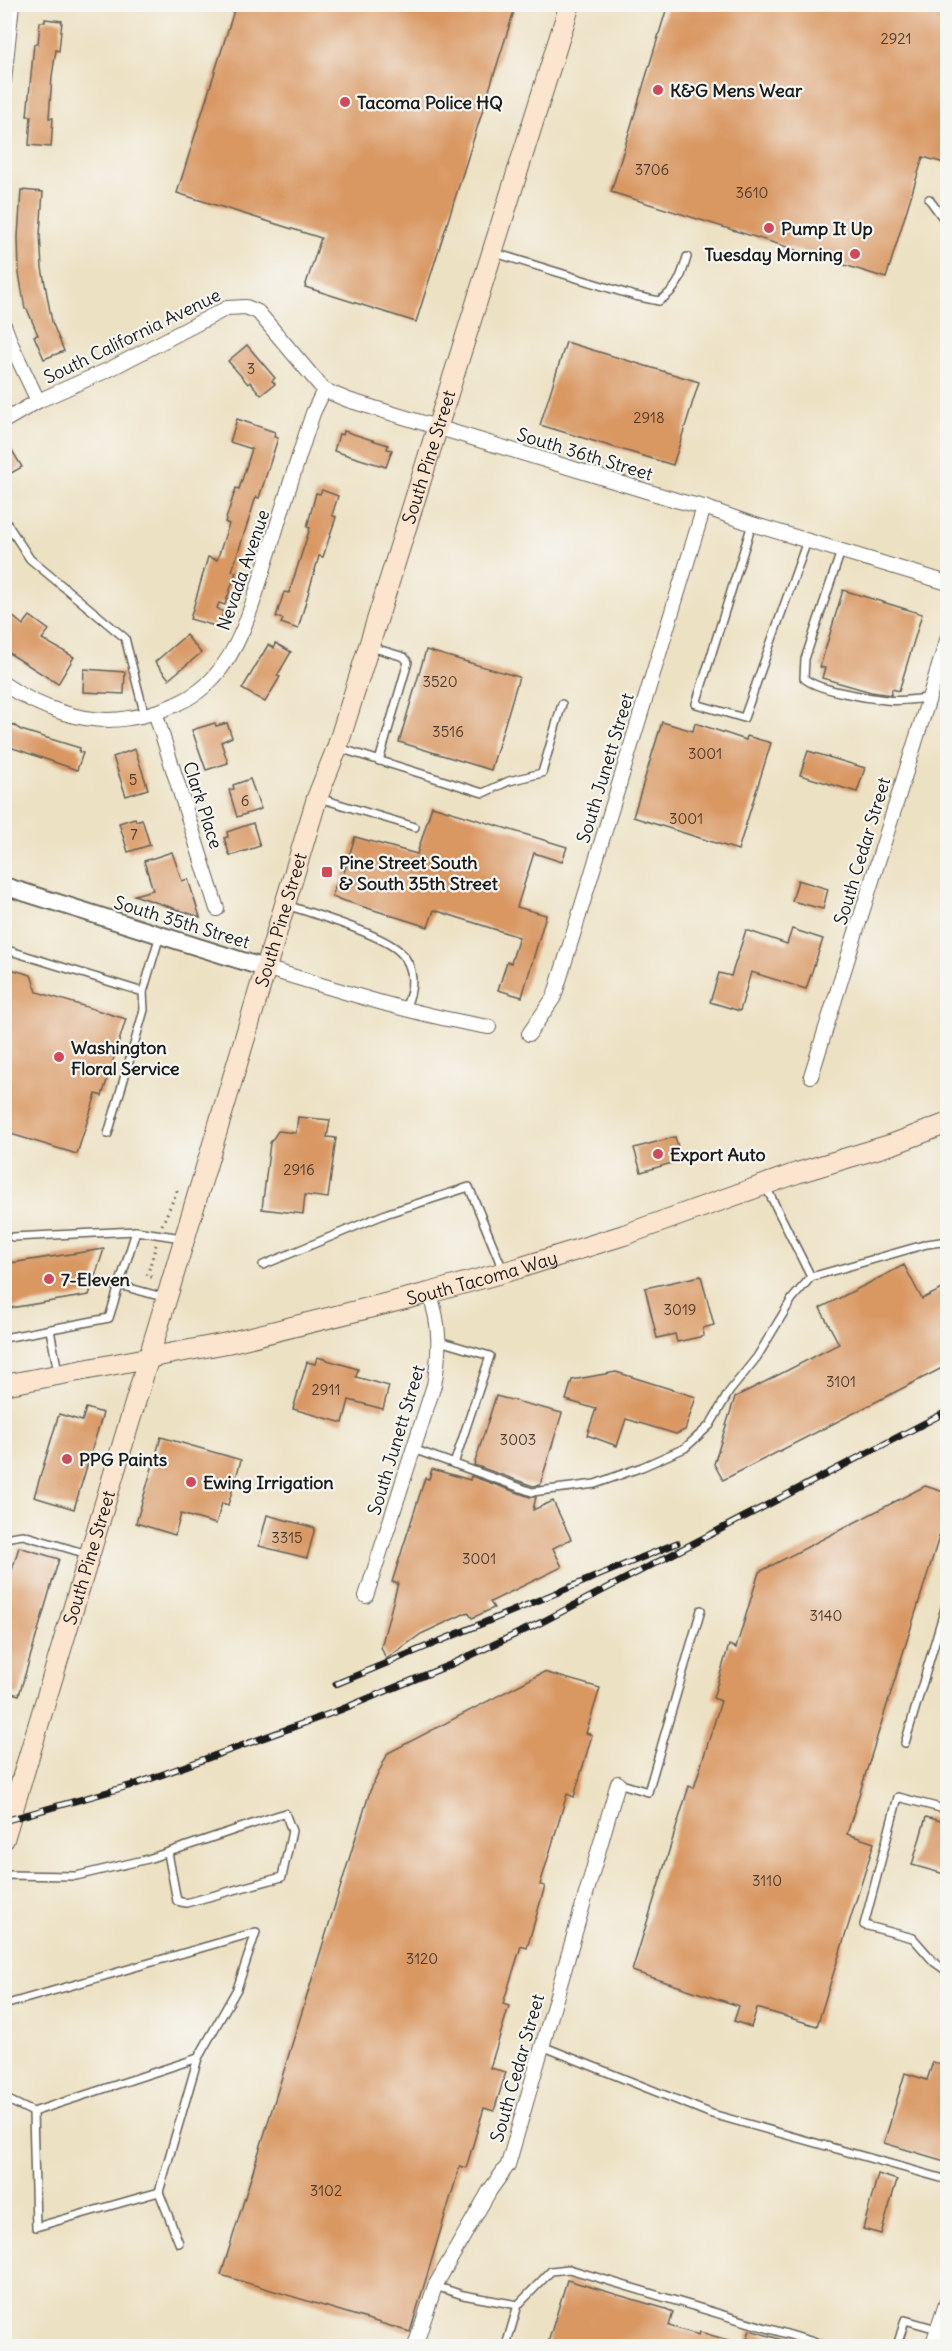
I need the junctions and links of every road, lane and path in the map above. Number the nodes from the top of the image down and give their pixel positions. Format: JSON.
{"nodes":[{"id":1,"x":12,"y":4,"type":"edge"},
{"id":2,"x":570,"y":4,"type":"edge"},
{"id":3,"x":4,"y":81,"type":"edge"},
{"id":4,"x":929,"y":199,"type":"dead end"},
{"id":5,"x":948,"y":225,"type":"edge"},
{"id":6,"x":493,"y":252,"type":"junction"},
{"id":7,"x":687,"y":256,"type":"dead end"},
{"id":8,"x":246,"y":307,"type":"joint"},
{"id":9,"x":4,"y":325,"type":"edge"},
{"id":10,"x":324,"y":390,"type":"junction"},
{"id":11,"x":38,"y":401,"type":"junction"},
{"id":12,"x":4,"y":421,"type":"edge"},
{"id":13,"x":437,"y":426,"type":"junction"},
{"id":14,"x":704,"y":507,"type":"junction"},
{"id":15,"x":4,"y":519,"type":"edge"},
{"id":16,"x":752,"y":524,"type":"junction"},
{"id":17,"x":807,"y":541,"type":"junction"},
{"id":18,"x":841,"y":551,"type":"junction"},
{"id":19,"x":948,"y":583,"type":"edge"},
{"id":20,"x":948,"y":637,"type":"edge"},
{"id":21,"x":368,"y":647,"type":"junction"},
{"id":22,"x":4,"y":684,"type":"edge"},
{"id":23,"x":929,"y":698,"type":"junction"},
{"id":24,"x":562,"y":704,"type":"dead end"},
{"id":25,"x":150,"y":714,"type":"junction"},
{"id":26,"x":337,"y":748,"type":"junction"},
{"id":27,"x":379,"y":761,"type":"junction"},
{"id":28,"x":317,"y":798,"type":"junction"},
{"id":29,"x":415,"y":827,"type":"dead end"},
{"id":30,"x":4,"y":886,"type":"edge"},
{"id":31,"x":285,"y":904,"type":"junction"},
{"id":32,"x":217,"y":909,"type":"dead end"},
{"id":33,"x":160,"y":935,"type":"junction"},
{"id":34,"x":4,"y":949,"type":"edge"},
{"id":35,"x":265,"y":969,"type":"junction"},
{"id":36,"x":143,"y":992,"type":"junction"},
{"id":37,"x":405,"y":1008,"type":"junction"},
{"id":38,"x":489,"y":1027,"type":"dead end"},
{"id":39,"x":529,"y":1034,"type":"dead end"},
{"id":40,"x":811,"y":1076,"type":"dead end"},
{"id":41,"x":944,"y":1129,"type":"edge"},
{"id":42,"x":108,"y":1134,"type":"dead end"},
{"id":43,"x":765,"y":1185,"type":"junction"},
{"id":44,"x":178,"y":1190,"type":"dead end"},
{"id":45,"x":136,"y":1231,"type":"junction"},
{"id":46,"x":159,"y":1234,"type":"junction"},
{"id":47,"x":13,"y":1237,"type":"dead end"},
{"id":48,"x":184,"y":1239,"type":"junction"},
{"id":49,"x":948,"y":1241,"type":"edge"},
{"id":50,"x":263,"y":1265,"type":"dead end"},
{"id":51,"x":504,"y":1272,"type":"junction"},
{"id":52,"x":152,"y":1277,"type":"dead end"},
{"id":53,"x":811,"y":1277,"type":"junction"},
{"id":54,"x":119,"y":1285,"type":"junction"},
{"id":55,"x":429,"y":1293,"type":"junction"},
{"id":56,"x":166,"y":1298,"type":"junction"},
{"id":57,"x":50,"y":1330,"type":"junction"},
{"id":58,"x":4,"y":1338,"type":"edge"},
{"id":59,"x":439,"y":1341,"type":"junction"},
{"id":60,"x":148,"y":1357,"type":"junction"},
{"id":61,"x":58,"y":1375,"type":"junction"},
{"id":62,"x":4,"y":1385,"type":"edge"},
{"id":63,"x":413,"y":1449,"type":"junction"},
{"id":64,"x":454,"y":1464,"type":"junction"},
{"id":65,"x":4,"y":1538,"type":"edge"},
{"id":66,"x":90,"y":1555,"type":"junction"},
{"id":67,"x":366,"y":1596,"type":"dead end"},
{"id":68,"x":948,"y":1598,"type":"edge"},
{"id":69,"x":701,"y":1610,"type":"dead end"},
{"id":70,"x":905,"y":1743,"type":"dead end"},
{"id":71,"x":618,"y":1783,"type":"joint"},
{"id":72,"x":948,"y":1810,"type":"edge"},
{"id":73,"x":4,"y":1839,"type":"edge"},
{"id":74,"x":168,"y":1853,"type":"junction"},
{"id":75,"x":4,"y":1875,"type":"edge"},
{"id":76,"x":948,"y":1972,"type":"edge"},
{"id":77,"x":11,"y":2003,"type":"dead end"},
{"id":78,"x":542,"y":2046,"type":"junction"},
{"id":79,"x":198,"y":2058,"type":"junction"},
{"id":80,"x":4,"y":2098,"type":"edge"},
{"id":81,"x":33,"y":2112,"type":"junction"},
{"id":82,"x":948,"y":2180,"type":"edge"},
{"id":83,"x":159,"y":2192,"type":"junction"},
{"id":84,"x":179,"y":2243,"type":"dead end"},
{"id":85,"x":435,"y":2286,"type":"junction"},
{"id":86,"x":948,"y":2298,"type":"edge"},
{"id":87,"x":518,"y":2305,"type":"junction"},
{"id":88,"x":942,"y":2322,"type":"edge"},
{"id":89,"x":415,"y":2346,"type":"edge"},
{"id":90,"x":506,"y":2346,"type":"edge"},
{"id":91,"x":826,"y":2346,"type":"edge"},
{"id":92,"x":897,"y":2346,"type":"edge"},
{"id":93,"x":932,"y":2346,"type":"edge"}],
"edges":[{"from":1,"to":3,"type":"street"},
{"from":2,"to":6,"type":"main road","name":"South Pine Street"},
{"from":4,"to":5,"type":"lane"},
{"from":6,"to":7,"type":"lane"},
{"from":6,"to":13,"type":"main road","name":"South Pine Street"},
{"from":8,"to":10,"type":"street","name":"South 36th Street"},
{"from":8,"to":11,"type":"street","name":"South California Avenue"},
{"from":9,"to":11,"type":"street"},
{"from":10,"to":13,"type":"street","name":"South 36th Street"},
{"from":10,"to":25,"type":"street","name":"Nevada Avenue"},
{"from":11,"to":12,"type":"street","name":"South California Avenue"},
{"from":13,"to":14,"type":"street","name":"South 36th Street"},
{"from":13,"to":21,"type":"main road","name":"South Pine Street"},
{"from":14,"to":16,"type":"street","name":"South 36th Street"},
{"from":14,"to":39,"type":"street","name":"South Junett Street"},
{"from":15,"to":25,"type":"lane"},
{"from":16,"to":17,"type":"street","name":"South 36th Street"},
{"from":16,"to":17,"type":"lane"},
{"from":17,"to":18,"type":"street","name":"South 36th Street"},
{"from":18,"to":19,"type":"street","name":"South 36th Street"},
{"from":18,"to":23,"type":"lane"},
{"from":20,"to":23,"type":"street","name":"South Cedar Street"},
{"from":21,"to":26,"type":"main road","name":"South Pine Street"},
{"from":21,"to":27,"type":"lane"},
{"from":22,"to":25,"type":"street","name":"Nevada Avenue"},
{"from":23,"to":40,"type":"street","name":"South Cedar Street"},
{"from":24,"to":27,"type":"lane"},
{"from":25,"to":32,"type":"street","name":"Clark Place"},
{"from":26,"to":27,"type":"lane"},
{"from":26,"to":28,"type":"main road","name":"South Pine Street"},
{"from":28,"to":29,"type":"lane"},
{"from":28,"to":31,"type":"main road","name":"South Pine Street"},
{"from":30,"to":33,"type":"street","name":"South 35th Street"},
{"from":31,"to":35,"type":"main road","name":"South Pine Street"},
{"from":31,"to":37,"type":"lane"},
{"from":33,"to":35,"type":"street","name":"South 35th Street"},
{"from":33,"to":36,"type":"lane"},
{"from":34,"to":36,"type":"lane"},
{"from":35,"to":37,"type":"street","name":"South 35th Street"},
{"from":35,"to":48,"type":"main road","name":"South Pine Street"},
{"from":36,"to":42,"type":"lane"},
{"from":37,"to":38,"type":"street","name":"South 35th Street"},
{"from":41,"to":43,"type":"main road","name":"South Tacoma Way"},
{"from":43,"to":51,"type":"main road","name":"South Tacoma Way"},
{"from":43,"to":53,"type":"lane"},
{"from":44,"to":46,"type":"path"},
{"from":45,"to":46,"type":"lane"},
{"from":45,"to":47,"type":"lane"},
{"from":45,"to":54,"type":"lane"},
{"from":46,"to":48,"type":"lane"},
{"from":46,"to":52,"type":"path"},
{"from":48,"to":56,"type":"main road","name":"South Pine Street"},
{"from":49,"to":53,"type":"lane"},
{"from":50,"to":51,"type":"lane"},
{"from":51,"to":55,"type":"main road","name":"South Tacoma Way"},
{"from":53,"to":64,"type":"lane"},
{"from":54,"to":56,"type":"lane"},
{"from":54,"to":57,"type":"lane"},
{"from":55,"to":59,"type":"street","name":"South Junett Street"},
{"from":55,"to":60,"type":"main road","name":"South Tacoma Way"},
{"from":56,"to":60,"type":"main road","name":"South Pine Street"},
{"from":57,"to":58,"type":"lane"},
{"from":57,"to":61,"type":"lane"},
{"from":59,"to":63,"type":"street","name":"South Junett Street"},
{"from":59,"to":64,"type":"lane"},
{"from":60,"to":61,"type":"main road","name":"South Tacoma Way"},
{"from":60,"to":66,"type":"main road","name":"South Pine Street"},
{"from":61,"to":62,"type":"main road","name":"South Tacoma Way"},
{"from":63,"to":64,"type":"lane"},
{"from":63,"to":67,"type":"street","name":"South Junett Street"},
{"from":65,"to":66,"type":"lane"},
{"from":66,"to":73,"type":"main road","name":"South Pine Street"},
{"from":68,"to":70,"type":"lane"},
{"from":69,"to":71,"type":"lane"},
{"from":71,"to":78,"type":"street","name":"South Cedar Street"},
{"from":72,"to":76,"type":"lane"},
{"from":74,"to":74,"type":"lane"},
{"from":74,"to":75,"type":"lane"},
{"from":77,"to":79,"type":"lane"},
{"from":78,"to":82,"type":"lane"},
{"from":78,"to":85,"type":"street","name":"South Cedar Street"},
{"from":79,"to":81,"type":"lane"},
{"from":79,"to":83,"type":"lane"},
{"from":80,"to":81,"type":"lane"},
{"from":81,"to":83,"type":"lane"},
{"from":83,"to":84,"type":"lane"},
{"from":85,"to":87,"type":"lane"},
{"from":85,"to":89,"type":"street","name":"South Cedar Street"},
{"from":86,"to":88,"type":"street"},
{"from":87,"to":90,"type":"lane"},
{"from":87,"to":91,"type":"lane"},
{"from":88,"to":92,"type":"lane"},
{"from":88,"to":93,"type":"street"}]}
